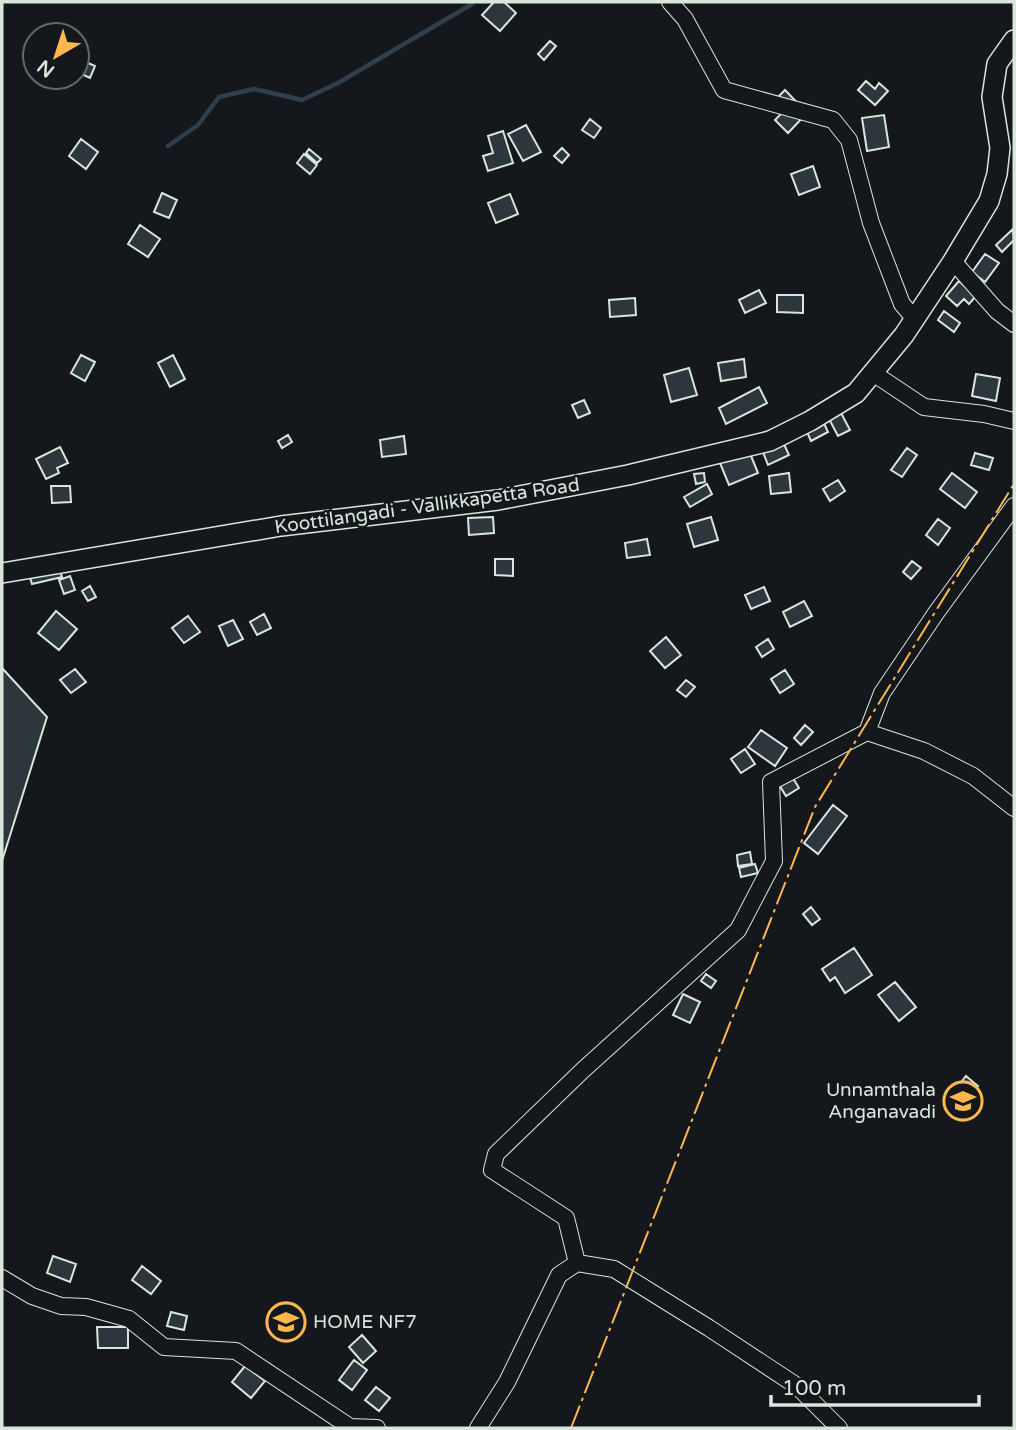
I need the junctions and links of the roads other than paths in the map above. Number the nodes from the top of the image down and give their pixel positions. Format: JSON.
{"nodes":[{"id":1,"x":670,"y":2,"type":"edge"},
{"id":2,"x":1014,"y":40,"type":"edge"},
{"id":3,"x":953,"y":261,"type":"junction"},
{"id":4,"x":915,"y":319,"type":"junction"},
{"id":5,"x":1014,"y":324,"type":"edge"},
{"id":6,"x":873,"y":373,"type":"junction"},
{"id":7,"x":1014,"y":421,"type":"edge"},
{"id":8,"x":1014,"y":506,"type":"edge"},
{"id":9,"x":2,"y":573,"type":"edge"},
{"id":10,"x":867,"y":732,"type":"junction"},
{"id":11,"x":1014,"y":808,"type":"edge"},
{"id":12,"x":577,"y":1263,"type":"junction"},
{"id":13,"x":2,"y":1278,"type":"edge"},
{"id":14,"x":350,"y":1427,"type":"edge"},
{"id":15,"x":377,"y":1428,"type":"edge"},
{"id":16,"x":478,"y":1428,"type":"edge"},
{"id":17,"x":839,"y":1428,"type":"edge"}],
"edges":[{"from":1,"to":4,"type":"street"},
{"from":2,"to":3,"type":"main road","name":"Koottilangadi - Vallikkapetta Road"},
{"from":3,"to":4,"type":"main road","name":"Koottilangadi - Vallikkapetta Road"},
{"from":3,"to":5,"type":"street"},
{"from":4,"to":6,"type":"main road","name":"Koottilangadi - Vallikkapetta Road"},
{"from":6,"to":7,"type":"street"},
{"from":6,"to":9,"type":"main road","name":"Koottilangadi - Vallikkapetta Road"},
{"from":8,"to":10,"type":"street"},
{"from":10,"to":11,"type":"street"},
{"from":10,"to":12,"type":"street"},
{"from":12,"to":16,"type":"street"},
{"from":12,"to":17,"type":"street"},
{"from":13,"to":14,"type":"street"},
{"from":14,"to":15,"type":"street"}]}
